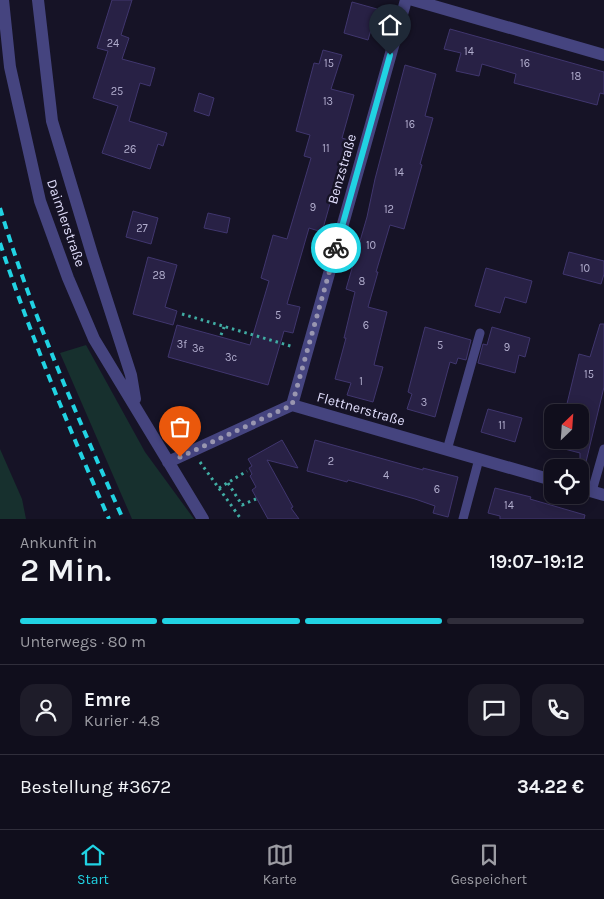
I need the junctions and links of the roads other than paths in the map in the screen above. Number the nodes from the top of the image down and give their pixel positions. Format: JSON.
{"nodes":[{"id":1,"x":3,"y":0,"type":"edge"},
{"id":2,"x":38,"y":0,"type":"edge"},
{"id":3,"x":406,"y":0,"type":"edge"},
{"id":4,"x":413,"y":0,"type":"edge"},
{"id":5,"x":604,"y":55,"type":"edge"},
{"id":6,"x":480,"y":333,"type":"dead end"},
{"id":7,"x":292,"y":405,"type":"junction"},
{"id":8,"x":138,"y":411,"type":"junction"},
{"id":9,"x":604,"y":449,"type":"edge"},
{"id":10,"x":447,"y":450,"type":"junction"},
{"id":11,"x":479,"y":459,"type":"junction"},
{"id":12,"x":168,"y":462,"type":"junction"},
{"id":13,"x":544,"y":478,"type":"edge"},
{"id":14,"x":592,"y":491,"type":"edge"},
{"id":15,"x":203,"y":519,"type":"edge"},
{"id":16,"x":463,"y":519,"type":"edge"}],
"edges":[{"from":1,"to":8,"type":"street","name":"Daimlerstraße"},
{"from":2,"to":8,"type":"street","name":"Daimlerstraße"},
{"from":3,"to":7,"type":"street","name":"Benzstraße"},
{"from":4,"to":5,"type":"street"},
{"from":6,"to":10,"type":"lane"},
{"from":7,"to":10,"type":"street","name":"Flettnerstraße"},
{"from":7,"to":12,"type":"street"},
{"from":8,"to":12,"type":"street","name":"Daimlerstraße"},
{"from":9,"to":14,"type":"lane"},
{"from":10,"to":11,"type":"street","name":"Flettnerstraße"},
{"from":11,"to":13,"type":"street","name":"Flettnerstraße"},
{"from":11,"to":16,"type":"lane"},
{"from":12,"to":15,"type":"street","name":"Daimlerstraße"}]}
